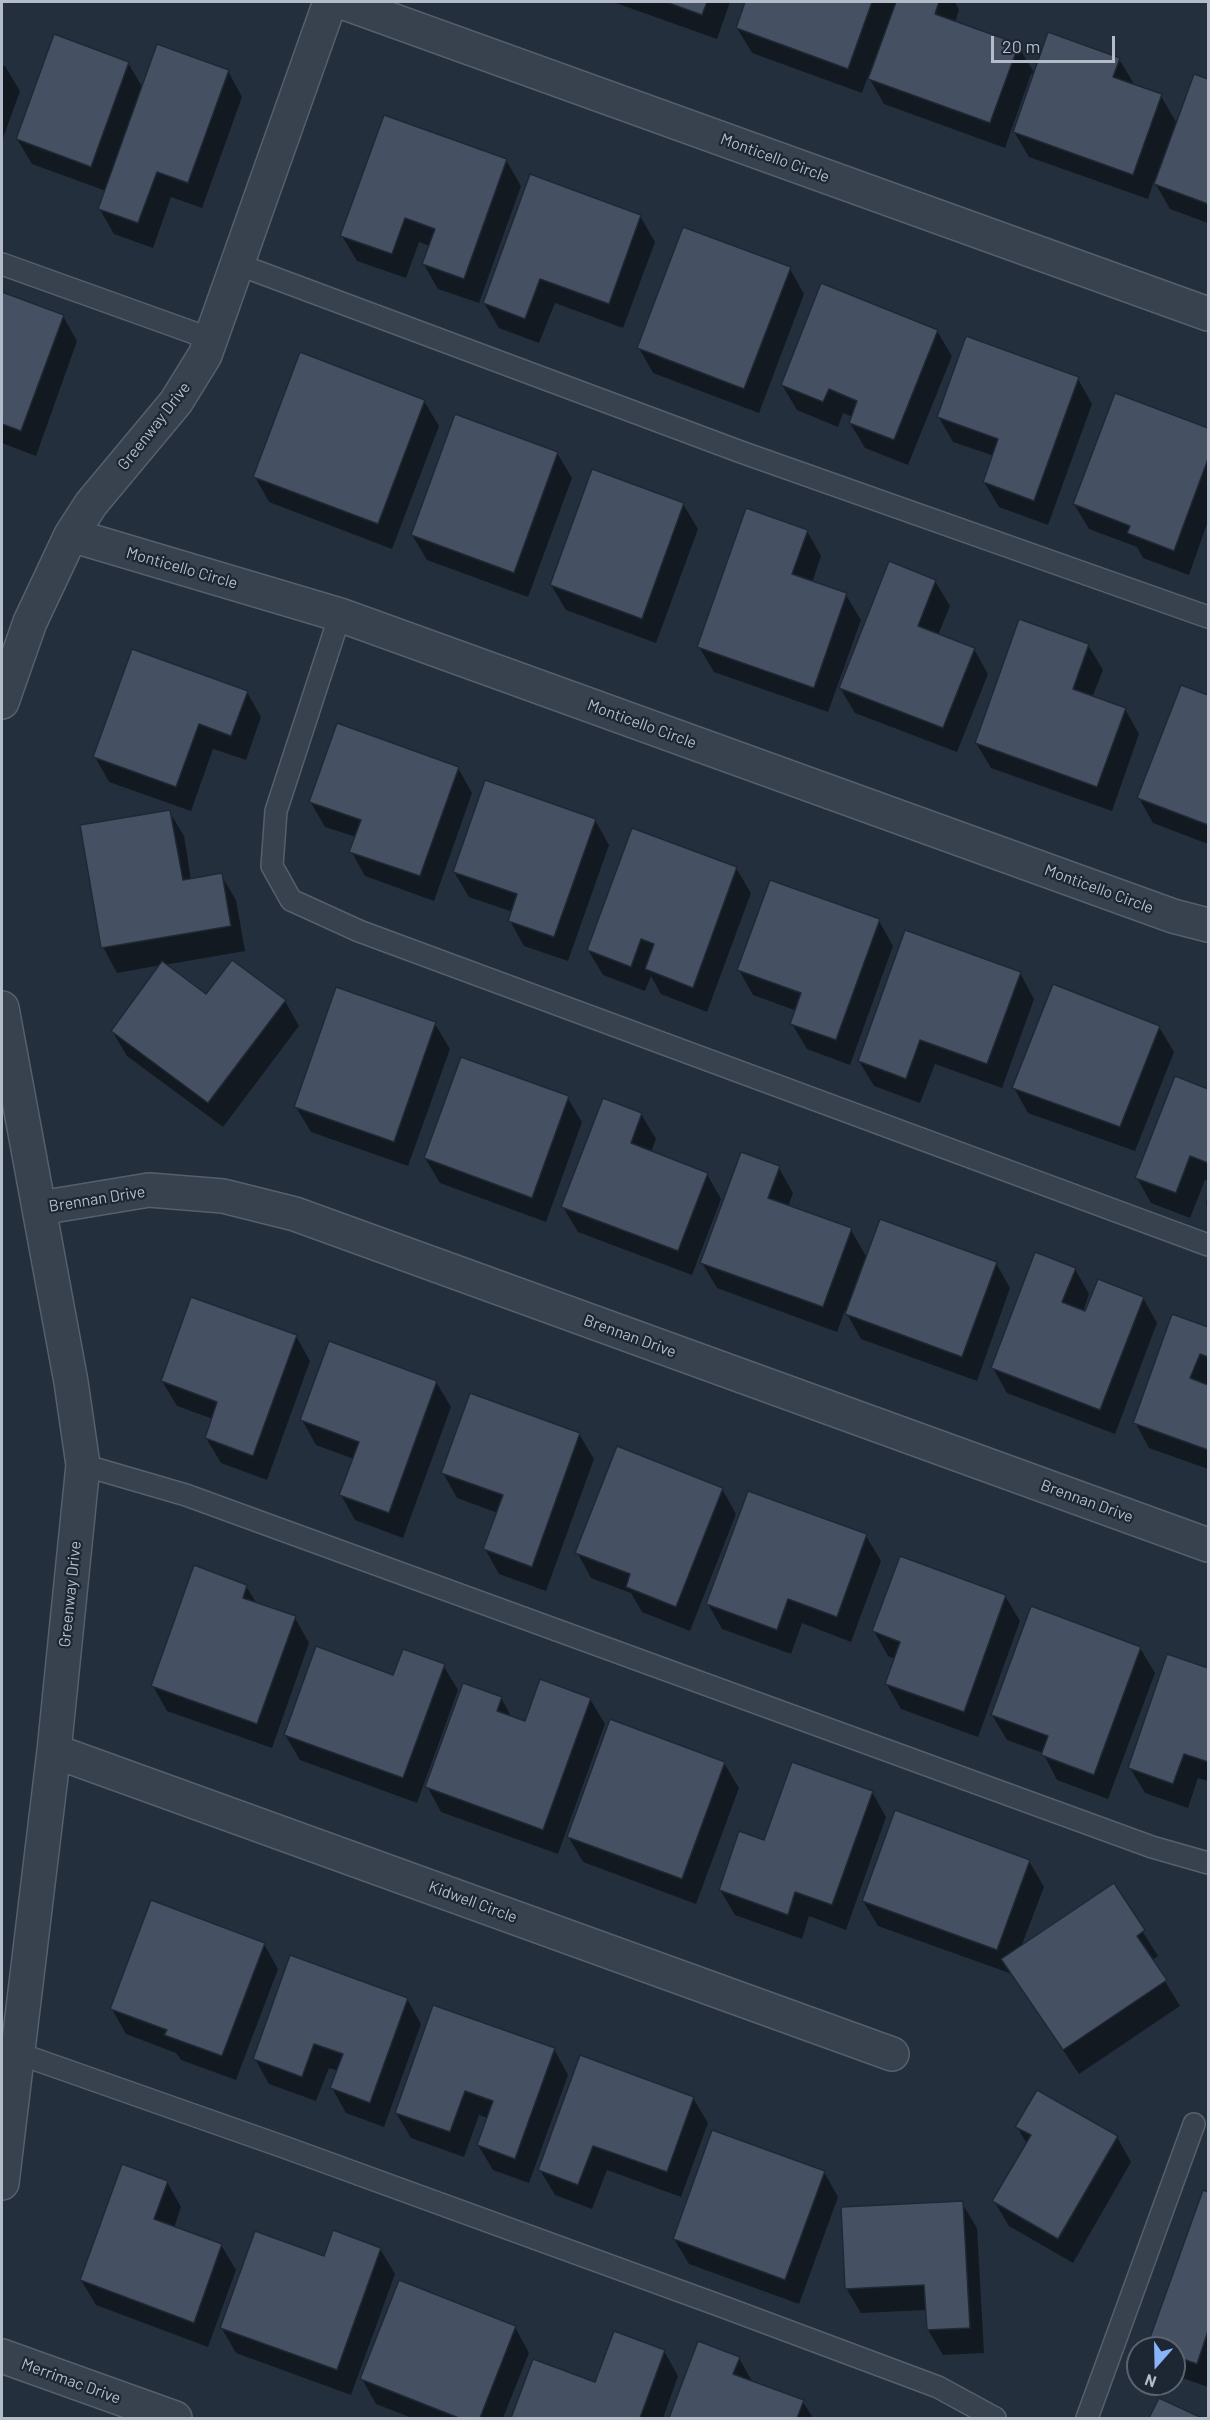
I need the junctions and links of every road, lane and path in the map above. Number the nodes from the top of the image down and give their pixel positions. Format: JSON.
{"nodes":[{"id":1,"x":330,"y":2,"type":"edge"},
{"id":2,"x":342,"y":2,"type":"edge"},
{"id":3,"x":2,"y":264,"type":"edge"},
{"id":4,"x":237,"y":264,"type":"junction"},
{"id":5,"x":1209,"y":314,"type":"edge"},
{"id":6,"x":210,"y":339,"type":"junction"},
{"id":7,"x":71,"y":535,"type":"junction"},
{"id":8,"x":340,"y":615,"type":"junction"},
{"id":9,"x":1209,"y":617,"type":"edge"},
{"id":10,"x":2,"y":702,"type":"edge"},
{"id":11,"x":1209,"y":925,"type":"edge"},
{"id":12,"x":2,"y":1008,"type":"edge"},
{"id":13,"x":40,"y":1208,"type":"junction"},
{"id":14,"x":1209,"y":1245,"type":"edge"},
{"id":15,"x":83,"y":1465,"type":"junction"},
{"id":16,"x":1209,"y":1545,"type":"edge"},
{"id":17,"x":54,"y":1751,"type":"junction"},
{"id":18,"x":1209,"y":1863,"type":"edge"},
{"id":19,"x":17,"y":2053,"type":"junction"},
{"id":20,"x":892,"y":2054,"type":"dead end"},
{"id":21,"x":1194,"y":2124,"type":"dead end"},
{"id":22,"x":2,"y":2183,"type":"edge"},
{"id":23,"x":2,"y":2356,"type":"edge"},
{"id":24,"x":175,"y":2418,"type":"edge"},
{"id":25,"x":995,"y":2418,"type":"edge"},
{"id":26,"x":1087,"y":2418,"type":"edge"}],
"edges":[{"from":1,"to":4,"type":"street","name":"Greenway Drive"},
{"from":2,"to":5,"type":"street","name":"Monticello Circle"},
{"from":3,"to":6,"type":"lane"},
{"from":4,"to":6,"type":"street","name":"Greenway Drive"},
{"from":4,"to":9,"type":"lane"},
{"from":6,"to":7,"type":"street","name":"Greenway Drive"},
{"from":7,"to":8,"type":"street","name":"Monticello Circle"},
{"from":7,"to":10,"type":"street","name":"Greenway Drive"},
{"from":8,"to":11,"type":"street","name":"Monticello Circle"},
{"from":8,"to":14,"type":"lane"},
{"from":12,"to":13,"type":"street","name":"Greenway Drive"},
{"from":13,"to":15,"type":"street","name":"Greenway Drive"},
{"from":13,"to":16,"type":"street","name":"Brennan Drive"},
{"from":15,"to":17,"type":"street","name":"Greenway Drive"},
{"from":15,"to":18,"type":"lane"},
{"from":17,"to":19,"type":"street","name":"Greenway Drive"},
{"from":17,"to":20,"type":"street","name":"Kidwell Circle"},
{"from":19,"to":22,"type":"street","name":"Greenway Drive"},
{"from":19,"to":25,"type":"lane"},
{"from":21,"to":26,"type":"lane"},
{"from":23,"to":24,"type":"street","name":"Merrimac Drive"}]}
